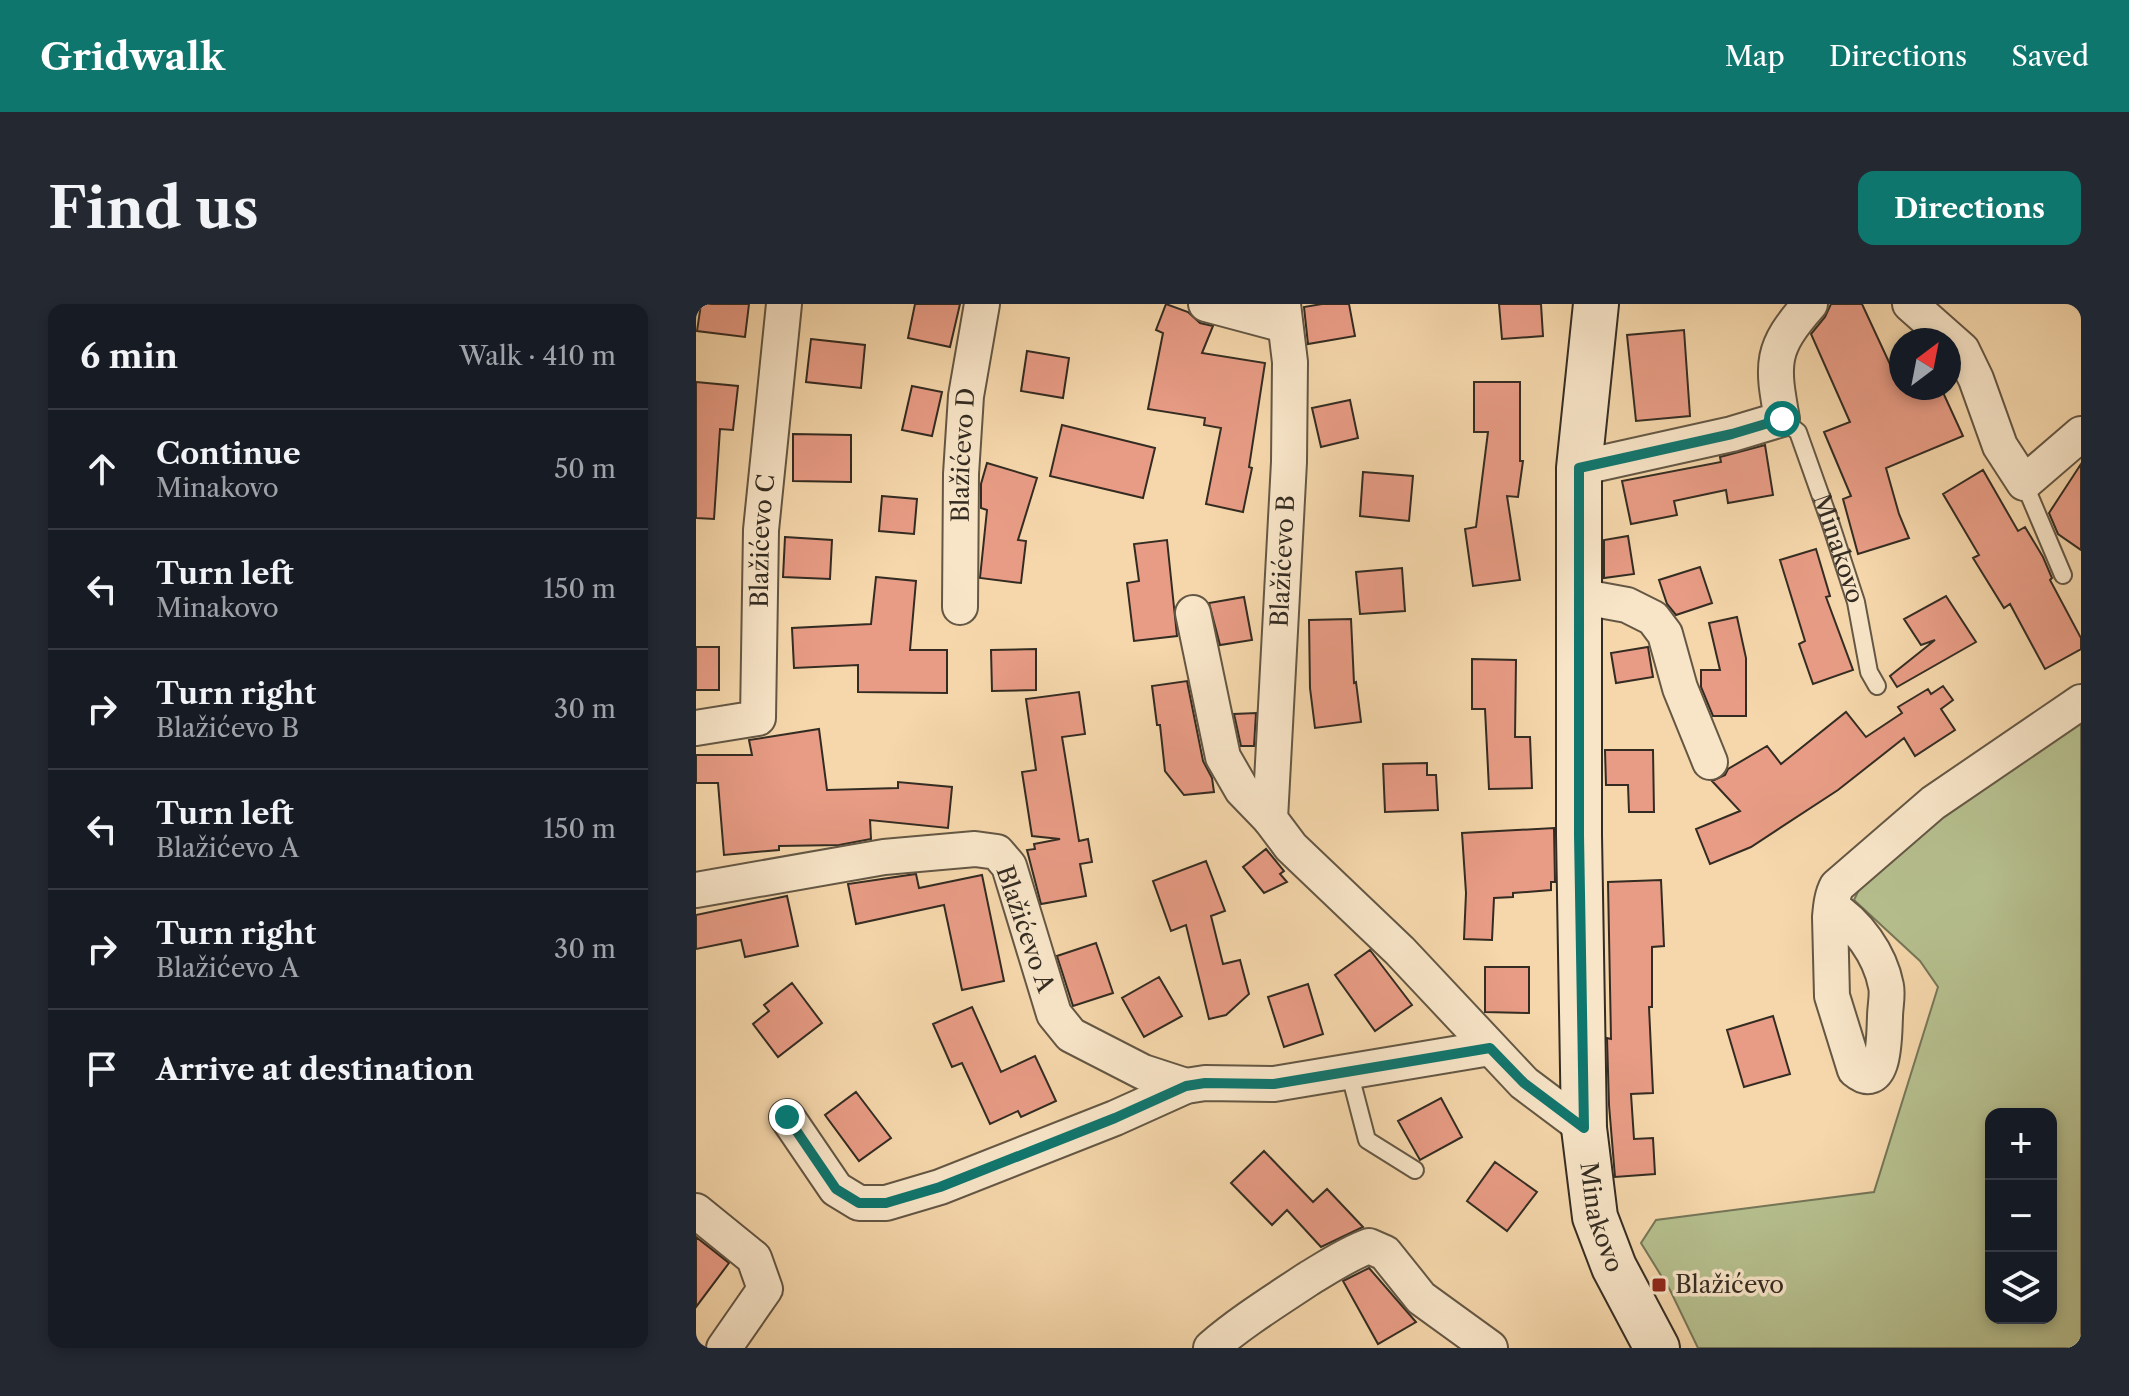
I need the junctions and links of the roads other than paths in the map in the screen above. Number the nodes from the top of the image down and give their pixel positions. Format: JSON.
{"nodes":[{"id":1,"x":784,"y":304,"type":"edge"},
{"id":2,"x":982,"y":304,"type":"edge"},
{"id":3,"x":1206,"y":304,"type":"edge"},
{"id":4,"x":1596,"y":304,"type":"edge"},
{"id":5,"x":1810,"y":304,"type":"edge"},
{"id":6,"x":1910,"y":304,"type":"edge"},
{"id":7,"x":1284,"y":314,"type":"edge"},
{"id":8,"x":1782,"y":419,"type":"junction"},
{"id":9,"x":2081,"y":434,"type":"edge"},
{"id":10,"x":1579,"y":468,"type":"junction"},
{"id":11,"x":2024,"y":483,"type":"junction"},
{"id":12,"x":2063,"y":575,"type":"dead end"},
{"id":13,"x":1578,"y":596,"type":"junction"},
{"id":14,"x":960,"y":607,"type":"dead end"},
{"id":15,"x":1193,"y":613,"type":"dead end"},
{"id":16,"x":1877,"y":686,"type":"dead end"},
{"id":17,"x":2081,"y":702,"type":"edge"},
{"id":18,"x":696,"y":728,"type":"edge"},
{"id":19,"x":1710,"y":762,"type":"dead end"},
{"id":20,"x":1270,"y":819,"type":"junction"},
{"id":21,"x":696,"y":890,"type":"edge"},
{"id":22,"x":1831,"y":907,"type":"dead end"},
{"id":23,"x":1490,"y":1048,"type":"junction"},
{"id":24,"x":1349,"y":1071,"type":"junction"},
{"id":25,"x":1186,"y":1086,"type":"junction"},
{"id":26,"x":787,"y":1117,"type":"dead end"},
{"id":27,"x":1584,"y":1128,"type":"junction"},
{"id":28,"x":1415,"y":1170,"type":"dead end"},
{"id":29,"x":696,"y":1211,"type":"edge"},
{"id":30,"x":724,"y":1348,"type":"edge"},
{"id":31,"x":1211,"y":1348,"type":"edge"},
{"id":32,"x":1490,"y":1348,"type":"edge"},
{"id":33,"x":1657,"y":1348,"type":"edge"}],
"edges":[{"from":1,"to":18,"type":"street","name":"Blažićevo C"},
{"from":2,"to":14,"type":"street","name":"Blažićevo D"},
{"from":3,"to":7,"type":"street"},
{"from":4,"to":10,"type":"street","name":"Minakovo"},
{"from":5,"to":8,"type":"street","name":"Minakovo"},
{"from":6,"to":11,"type":"street"},
{"from":7,"to":20,"type":"street","name":"Blažićevo B"},
{"from":8,"to":10,"type":"street"},
{"from":8,"to":16,"type":"lane","name":"Minakovo"},
{"from":9,"to":11,"type":"street"},
{"from":10,"to":13,"type":"street","name":"Minakovo"},
{"from":11,"to":12,"type":"lane"},
{"from":13,"to":19,"type":"street"},
{"from":13,"to":27,"type":"street","name":"Minakovo"},
{"from":15,"to":20,"type":"street"},
{"from":17,"to":22,"type":"street"},
{"from":20,"to":23,"type":"street"},
{"from":21,"to":25,"type":"street","name":"Blažićevo A"},
{"from":23,"to":24,"type":"street","name":"Blažićevo A"},
{"from":23,"to":27,"type":"street"},
{"from":24,"to":25,"type":"street","name":"Blažićevo A"},
{"from":24,"to":28,"type":"lane"},
{"from":25,"to":26,"type":"street","name":"Blažićevo A"},
{"from":27,"to":33,"type":"street","name":"Minakovo"},
{"from":29,"to":30,"type":"street"},
{"from":31,"to":32,"type":"street"}]}
